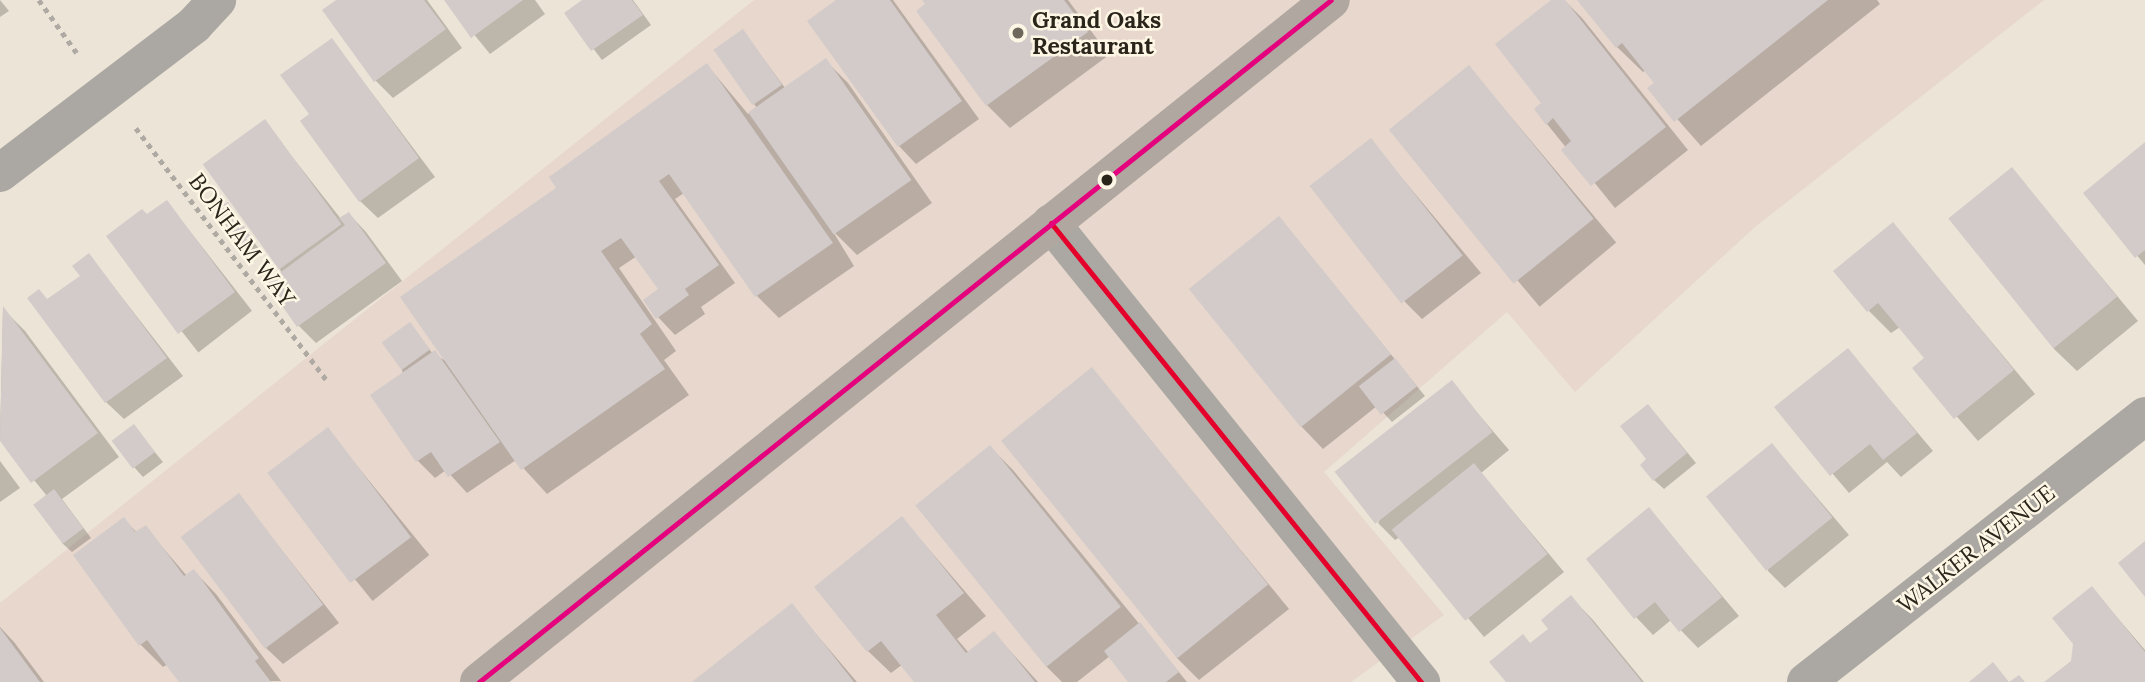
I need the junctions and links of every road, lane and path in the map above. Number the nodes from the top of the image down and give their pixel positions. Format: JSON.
{"nodes":[{"id":1,"x":39,"y":0,"type":"edge"},
{"id":2,"x":217,"y":0,"type":"edge"},
{"id":3,"x":1331,"y":0,"type":"edge"},
{"id":4,"x":86,"y":65,"type":"dead end"},
{"id":5,"x":129,"y":119,"type":"dead end"},
{"id":6,"x":0,"y":173,"type":"edge"},
{"id":7,"x":1051,"y":223,"type":"junction"},
{"id":8,"x":327,"y":382,"type":"dead end"},
{"id":9,"x":2145,"y":416,"type":"edge"},
{"id":10,"x":479,"y":682,"type":"edge"},
{"id":11,"x":1421,"y":682,"type":"edge"},
{"id":12,"x":1806,"y":682,"type":"edge"}],
"edges":[{"from":1,"to":4,"type":"path"},
{"from":2,"to":6,"type":"street"},
{"from":3,"to":7,"type":"main road"},
{"from":5,"to":8,"type":"path","name":"BONHAM WAY"},
{"from":7,"to":10,"type":"main road"},
{"from":7,"to":11,"type":"street"},
{"from":9,"to":12,"type":"street","name":"WALKER AVENUE"}]}
